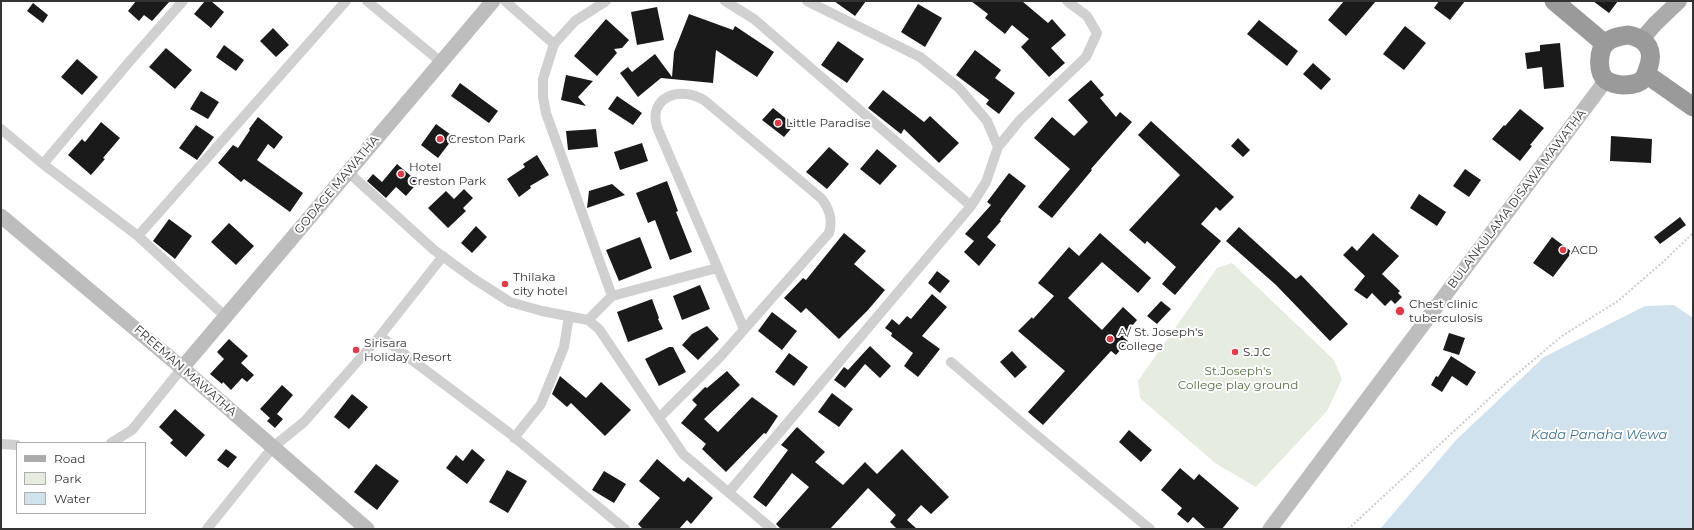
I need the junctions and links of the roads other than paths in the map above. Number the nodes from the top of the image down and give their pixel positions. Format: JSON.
{"nodes":[{"id":1,"x":183,"y":1,"type":"edge"},
{"id":2,"x":346,"y":1,"type":"edge"},
{"id":3,"x":367,"y":1,"type":"edge"},
{"id":4,"x":493,"y":1,"type":"edge"},
{"id":5,"x":505,"y":1,"type":"edge"},
{"id":6,"x":606,"y":1,"type":"edge"},
{"id":7,"x":725,"y":1,"type":"edge"},
{"id":8,"x":807,"y":1,"type":"edge"},
{"id":9,"x":1068,"y":1,"type":"edge"},
{"id":10,"x":1554,"y":1,"type":"edge"},
{"id":11,"x":1679,"y":1,"type":"edge"},
{"id":12,"x":1641,"y":40,"type":"junction"},
{"id":13,"x":1604,"y":43,"type":"junction"},
{"id":14,"x":554,"y":44,"type":"junction"},
{"id":15,"x":441,"y":62,"type":"junction"},
{"id":16,"x":1646,"y":74,"type":"junction"},
{"id":17,"x":1606,"y":80,"type":"junction"},
{"id":18,"x":1693,"y":107,"type":"edge"},
{"id":19,"x":1,"y":128,"type":"edge"},
{"id":20,"x":998,"y":147,"type":"junction"},
{"id":21,"x":43,"y":164,"type":"junction"},
{"id":22,"x":348,"y":172,"type":"junction"},
{"id":23,"x":971,"y":206,"type":"junction"},
{"id":24,"x":1,"y":216,"type":"edge"},
{"id":25,"x":138,"y":236,"type":"junction"},
{"id":26,"x":443,"y":256,"type":"junction"},
{"id":27,"x":717,"y":268,"type":"junction"},
{"id":28,"x":612,"y":296,"type":"junction"},
{"id":29,"x":226,"y":316,"type":"junction"},
{"id":30,"x":569,"y":316,"type":"junction"},
{"id":31,"x":588,"y":320,"type":"junction"},
{"id":32,"x":744,"y":329,"type":"junction"},
{"id":33,"x":380,"y":336,"type":"junction"},
{"id":34,"x":951,"y":362,"type":"dead end"},
{"id":35,"x":182,"y":368,"type":"junction"},
{"id":36,"x":659,"y":418,"type":"junction"},
{"id":37,"x":514,"y":438,"type":"junction"},
{"id":38,"x":113,"y":442,"type":"edge"},
{"id":39,"x":1,"y":444,"type":"edge"},
{"id":40,"x":16,"y":445,"type":"edge"},
{"id":41,"x":273,"y":447,"type":"junction"},
{"id":42,"x":729,"y":492,"type":"junction"},
{"id":43,"x":207,"y":529,"type":"edge"},
{"id":44,"x":367,"y":529,"type":"edge"},
{"id":45,"x":624,"y":529,"type":"edge"},
{"id":46,"x":772,"y":529,"type":"edge"},
{"id":47,"x":1150,"y":529,"type":"edge"},
{"id":48,"x":1270,"y":529,"type":"edge"}],
"edges":[{"from":1,"to":21,"type":"street"},
{"from":2,"to":25,"type":"street"},
{"from":3,"to":15,"type":"street"},
{"from":4,"to":15,"type":"street","name":"GODAGE MAWATHA"},
{"from":5,"to":14,"type":"street"},
{"from":6,"to":14,"type":"street"},
{"from":7,"to":23,"type":"street"},
{"from":8,"to":20,"type":"street"},
{"from":9,"to":20,"type":"street"},
{"from":10,"to":13,"type":"highway"},
{"from":11,"to":12,"type":"main road"},
{"from":12,"to":13,"type":"highway"},
{"from":12,"to":16,"type":"highway"},
{"from":13,"to":17,"type":"highway"},
{"from":14,"to":28,"type":"street"},
{"from":15,"to":22,"type":"street","name":"GODAGE MAWATHA"},
{"from":16,"to":17,"type":"highway"},
{"from":16,"to":18,"type":"highway"},
{"from":17,"to":48,"type":"street","name":"BULANKULAMA DISAWA MAWATHA"},
{"from":19,"to":21,"type":"street"},
{"from":20,"to":23,"type":"street"},
{"from":21,"to":25,"type":"street"},
{"from":22,"to":26,"type":"street"},
{"from":22,"to":29,"type":"street","name":"GODAGE MAWATHA"},
{"from":23,"to":42,"type":"street"},
{"from":24,"to":35,"type":"street","name":"FREEMAN MAWATHA"},
{"from":25,"to":29,"type":"street"},
{"from":26,"to":30,"type":"street"},
{"from":26,"to":33,"type":"street"},
{"from":27,"to":28,"type":"street"},
{"from":27,"to":32,"type":"street"},
{"from":27,"to":32,"type":"street"},
{"from":28,"to":31,"type":"street"},
{"from":29,"to":35,"type":"street","name":"GODAGE MAWATHA"},
{"from":30,"to":31,"type":"street"},
{"from":30,"to":37,"type":"street"},
{"from":31,"to":36,"type":"street"},
{"from":32,"to":36,"type":"street"},
{"from":33,"to":37,"type":"street"},
{"from":33,"to":41,"type":"street"},
{"from":34,"to":47,"type":"street"},
{"from":35,"to":38,"type":"street"},
{"from":35,"to":41,"type":"street","name":"FREEMAN MAWATHA"},
{"from":36,"to":42,"type":"street"},
{"from":37,"to":45,"type":"street"},
{"from":39,"to":40,"type":"street"},
{"from":41,"to":43,"type":"street"},
{"from":41,"to":44,"type":"street","name":"FREEMAN MAWATHA"},
{"from":42,"to":46,"type":"street"}]}
